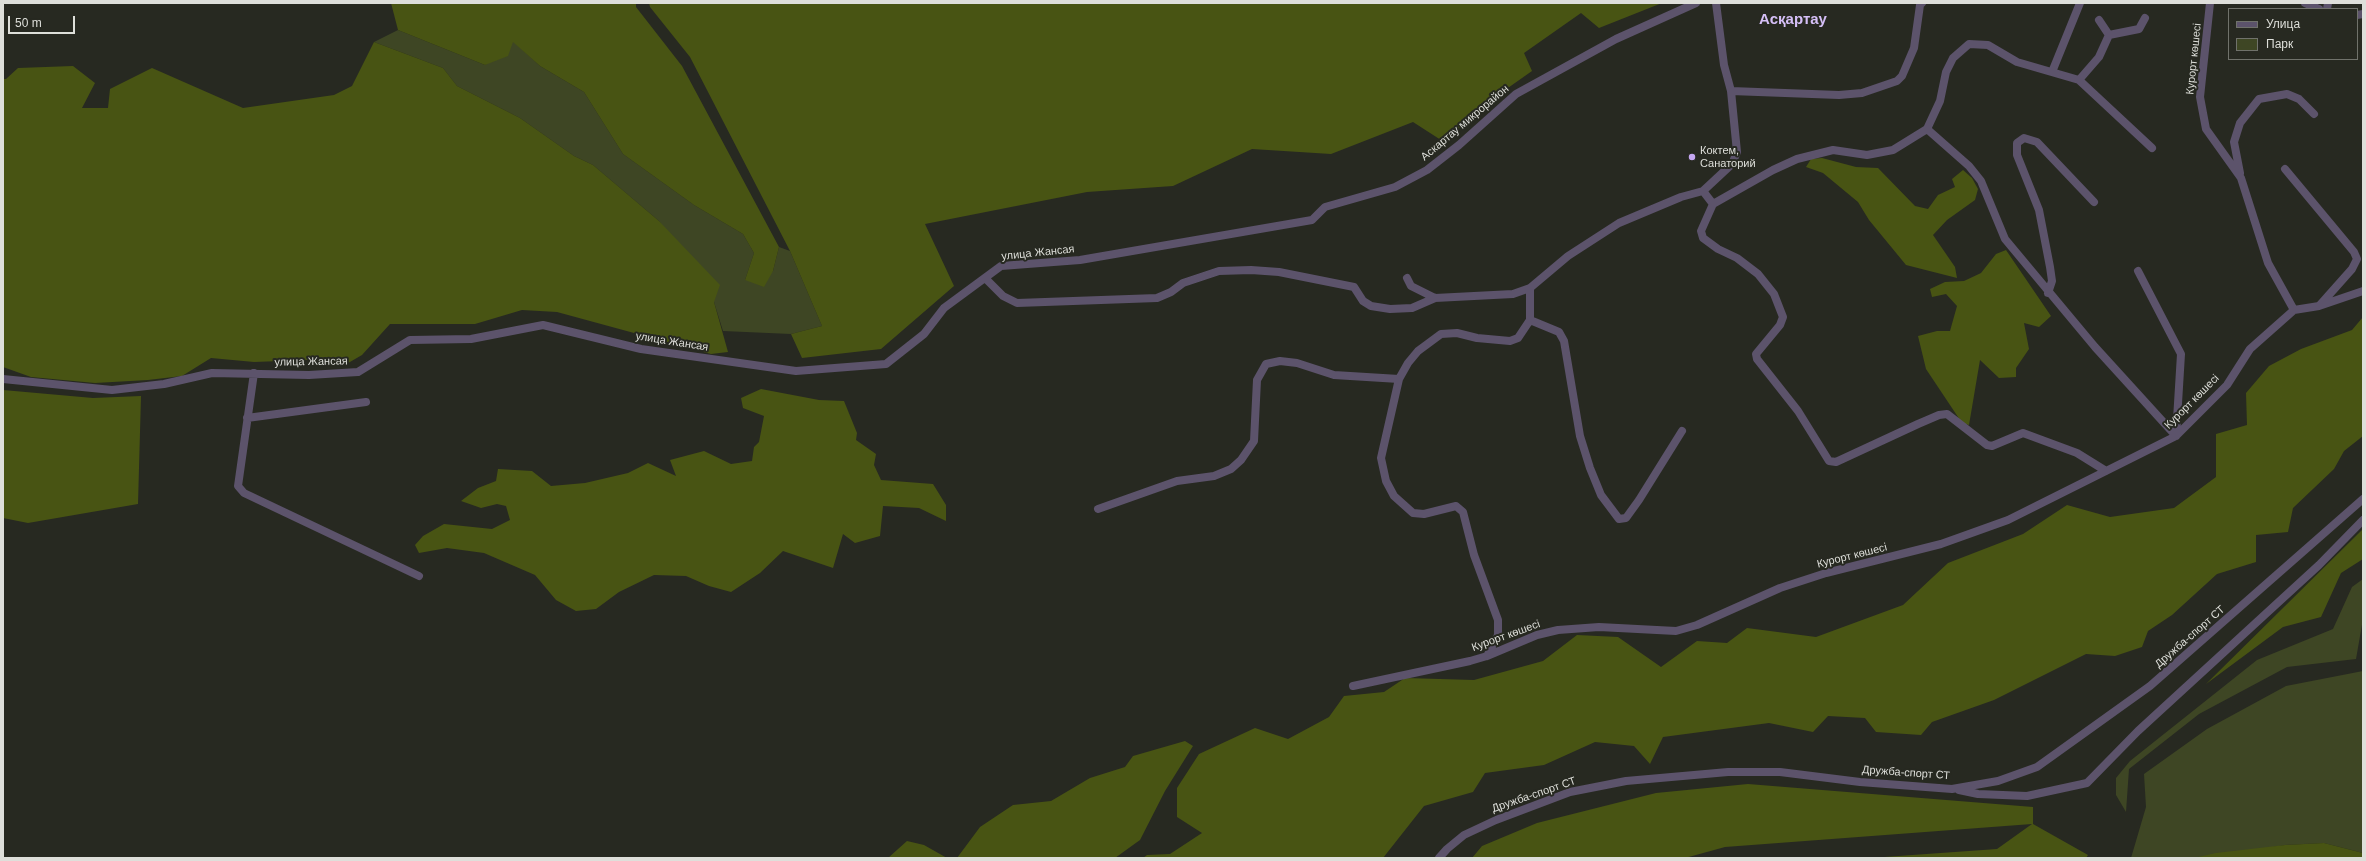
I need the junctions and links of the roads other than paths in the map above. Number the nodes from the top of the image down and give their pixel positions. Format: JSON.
{"nodes":[{"id":1,"x":1696,"y":3,"type":"edge"},
{"id":2,"x":1716,"y":3,"type":"edge"},
{"id":3,"x":1922,"y":3,"type":"edge"},
{"id":4,"x":2080,"y":3,"type":"edge"},
{"id":5,"x":2210,"y":3,"type":"edge"},
{"id":6,"x":2305,"y":3,"type":"edge"},
{"id":7,"x":2317,"y":8,"type":"edge"},
{"id":8,"x":2145,"y":18,"type":"dead end"},
{"id":9,"x":2099,"y":20,"type":"dead end"},
{"id":10,"x":2109,"y":35,"type":"junction"},
{"id":11,"x":2052,"y":72,"type":"junction"},
{"id":12,"x":2080,"y":80,"type":"junction"},
{"id":13,"x":1731,"y":91,"type":"junction"},
{"id":14,"x":2314,"y":114,"type":"dead end"},
{"id":15,"x":1927,"y":129,"type":"junction"},
{"id":16,"x":2152,"y":148,"type":"dead end"},
{"id":17,"x":2285,"y":169,"type":"dead end"},
{"id":18,"x":2241,"y":178,"type":"junction"},
{"id":19,"x":1703,"y":191,"type":"junction"},
{"id":20,"x":2094,"y":202,"type":"dead end"},
{"id":21,"x":1713,"y":204,"type":"junction"},
{"id":22,"x":1310,"y":220,"type":"joint"},
{"id":23,"x":2138,"y":271,"type":"dead end"},
{"id":24,"x":985,"y":278,"type":"junction"},
{"id":25,"x":1407,"y":278,"type":"dead end"},
{"id":26,"x":2363,"y":284,"type":"edge"},
{"id":27,"x":1530,"y":288,"type":"junction"},
{"id":28,"x":2363,"y":291,"type":"edge"},
{"id":29,"x":2048,"y":293,"type":"junction"},
{"id":30,"x":2350,"y":296,"type":"junction"},
{"id":31,"x":1435,"y":298,"type":"junction"},
{"id":32,"x":2319,"y":306,"type":"junction"},
{"id":33,"x":2294,"y":310,"type":"junction"},
{"id":34,"x":1530,"y":320,"type":"junction"},
{"id":35,"x":254,"y":373,"type":"junction"},
{"id":36,"x":3,"y":379,"type":"edge"},
{"id":37,"x":1399,"y":379,"type":"junction"},
{"id":38,"x":366,"y":402,"type":"dead end"},
{"id":39,"x":247,"y":418,"type":"junction"},
{"id":40,"x":1682,"y":431,"type":"dead end"},
{"id":41,"x":2176,"y":436,"type":"junction"},
{"id":42,"x":2106,"y":471,"type":"junction"},
{"id":43,"x":2363,"y":499,"type":"edge"},
{"id":44,"x":1098,"y":509,"type":"dead end"},
{"id":45,"x":2363,"y":520,"type":"edge"},
{"id":46,"x":419,"y":576,"type":"dead end"},
{"id":47,"x":1487,"y":656,"type":"junction"},
{"id":48,"x":1353,"y":686,"type":"dead end"},
{"id":49,"x":1952,"y":788,"type":"junction"},
{"id":50,"x":1439,"y":858,"type":"edge"}],
"edges":[{"from":1,"to":22,"type":"street","name":"Аскартау микрорайон"},
{"from":2,"to":13,"type":"street"},
{"from":3,"to":13,"type":"street"},
{"from":4,"to":11,"type":"street"},
{"from":5,"to":18,"type":"street","name":"Курорт көшесі"},
{"from":6,"to":7,"type":"street"},
{"from":8,"to":10,"type":"street"},
{"from":9,"to":10,"type":"street"},
{"from":10,"to":12,"type":"street"},
{"from":11,"to":12,"type":"street"},
{"from":11,"to":15,"type":"street"},
{"from":12,"to":16,"type":"street"},
{"from":13,"to":19,"type":"street"},
{"from":14,"to":18,"type":"street"},
{"from":15,"to":21,"type":"street"},
{"from":15,"to":29,"type":"street"},
{"from":17,"to":32,"type":"street"},
{"from":18,"to":33,"type":"street","name":"Курорт көшесі"},
{"from":19,"to":21,"type":"street"},
{"from":19,"to":27,"type":"street"},
{"from":20,"to":29,"type":"street"},
{"from":21,"to":42,"type":"street"},
{"from":22,"to":24,"type":"street","name":"улица Жансая"},
{"from":23,"to":41,"type":"street"},
{"from":24,"to":31,"type":"street"},
{"from":24,"to":35,"type":"street","name":"улица Жансая"},
{"from":25,"to":31,"type":"street"},
{"from":26,"to":30,"type":"street"},
{"from":27,"to":31,"type":"street"},
{"from":27,"to":34,"type":"street"},
{"from":28,"to":30,"type":"street"},
{"from":29,"to":41,"type":"street"},
{"from":30,"to":32,"type":"street"},
{"from":32,"to":33,"type":"street"},
{"from":33,"to":41,"type":"street","name":"Курорт көшесі"},
{"from":34,"to":37,"type":"street"},
{"from":34,"to":40,"type":"street"},
{"from":35,"to":36,"type":"street","name":"улица Жансая"},
{"from":35,"to":39,"type":"street"},
{"from":37,"to":44,"type":"street"},
{"from":37,"to":47,"type":"street"},
{"from":38,"to":39,"type":"street"},
{"from":39,"to":46,"type":"street"},
{"from":41,"to":42,"type":"street","name":"Курорт көшесі"},
{"from":42,"to":47,"type":"street","name":"Курорт көшесі"},
{"from":43,"to":49,"type":"street","name":"Дружба-спорт СТ"},
{"from":45,"to":49,"type":"street"},
{"from":47,"to":48,"type":"street","name":"Курорт көшесі"},
{"from":49,"to":50,"type":"street","name":"Дружба-спорт СТ"}]}
